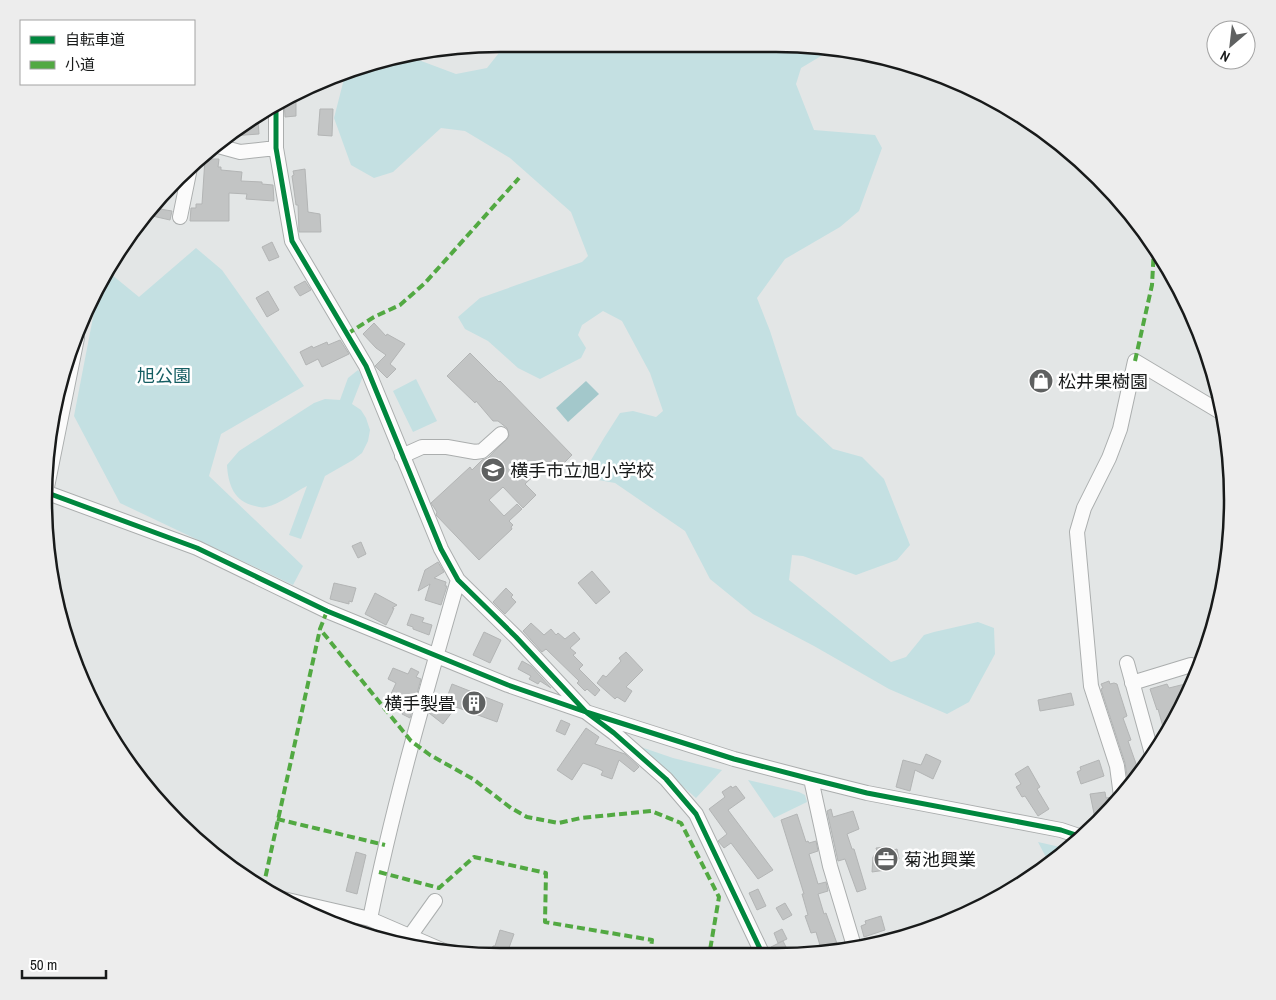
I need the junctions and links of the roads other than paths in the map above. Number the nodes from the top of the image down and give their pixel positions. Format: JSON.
{"nodes":[{"id":1,"x":276,"y":112,"type":"edge"},
{"id":2,"x":225,"y":148,"type":"edge"},
{"id":3,"x":276,"y":148,"type":"junction"},
{"id":4,"x":187,"y":181,"type":"edge"},
{"id":5,"x":180,"y":216,"type":"dead end"},
{"id":6,"x":66,"y":390,"type":"edge"},
{"id":7,"x":1214,"y":407,"type":"edge"},
{"id":8,"x":501,"y":434,"type":"dead end"},
{"id":9,"x":56,"y":443,"type":"edge"},
{"id":10,"x":402,"y":456,"type":"junction"},
{"id":11,"x":52,"y":494,"type":"edge"},
{"id":12,"x":458,"y":580,"type":"junction"},
{"id":13,"x":436,"y":656,"type":"junction"},
{"id":14,"x":1127,"y":663,"type":"dead end"},
{"id":15,"x":1191,"y":665,"type":"edge"},
{"id":16,"x":1132,"y":683,"type":"junction"},
{"id":17,"x":586,"y":712,"type":"junction"},
{"id":18,"x":1150,"y":746,"type":"edge"},
{"id":19,"x":812,"y":780,"type":"junction"},
{"id":20,"x":1120,"y":786,"type":"edge"},
{"id":21,"x":1073,"y":834,"type":"edge"},
{"id":22,"x":435,"y":902,"type":"dead end"},
{"id":23,"x":313,"y":906,"type":"edge"},
{"id":24,"x":370,"y":919,"type":"junction"},
{"id":25,"x":410,"y":936,"type":"junction"},
{"id":26,"x":419,"y":940,"type":"edge"},
{"id":27,"x":852,"y":941,"type":"edge"},
{"id":28,"x":760,"y":948,"type":"edge"}],
"edges":[{"from":1,"to":3,"type":"street"},
{"from":2,"to":3,"type":"street"},
{"from":3,"to":10,"type":"street"},
{"from":4,"to":5,"type":"street"},
{"from":6,"to":9,"type":"street"},
{"from":7,"to":20,"type":"street"},
{"from":8,"to":10,"type":"street"},
{"from":10,"to":12,"type":"street"},
{"from":11,"to":13,"type":"street"},
{"from":12,"to":13,"type":"street"},
{"from":12,"to":17,"type":"street"},
{"from":13,"to":17,"type":"street"},
{"from":13,"to":24,"type":"street"},
{"from":14,"to":16,"type":"street"},
{"from":15,"to":16,"type":"street"},
{"from":16,"to":18,"type":"street"},
{"from":17,"to":19,"type":"street"},
{"from":17,"to":28,"type":"street"},
{"from":19,"to":21,"type":"street"},
{"from":19,"to":27,"type":"street"},
{"from":22,"to":25,"type":"street"},
{"from":23,"to":24,"type":"street"},
{"from":24,"to":25,"type":"street"},
{"from":25,"to":26,"type":"street"}]}
